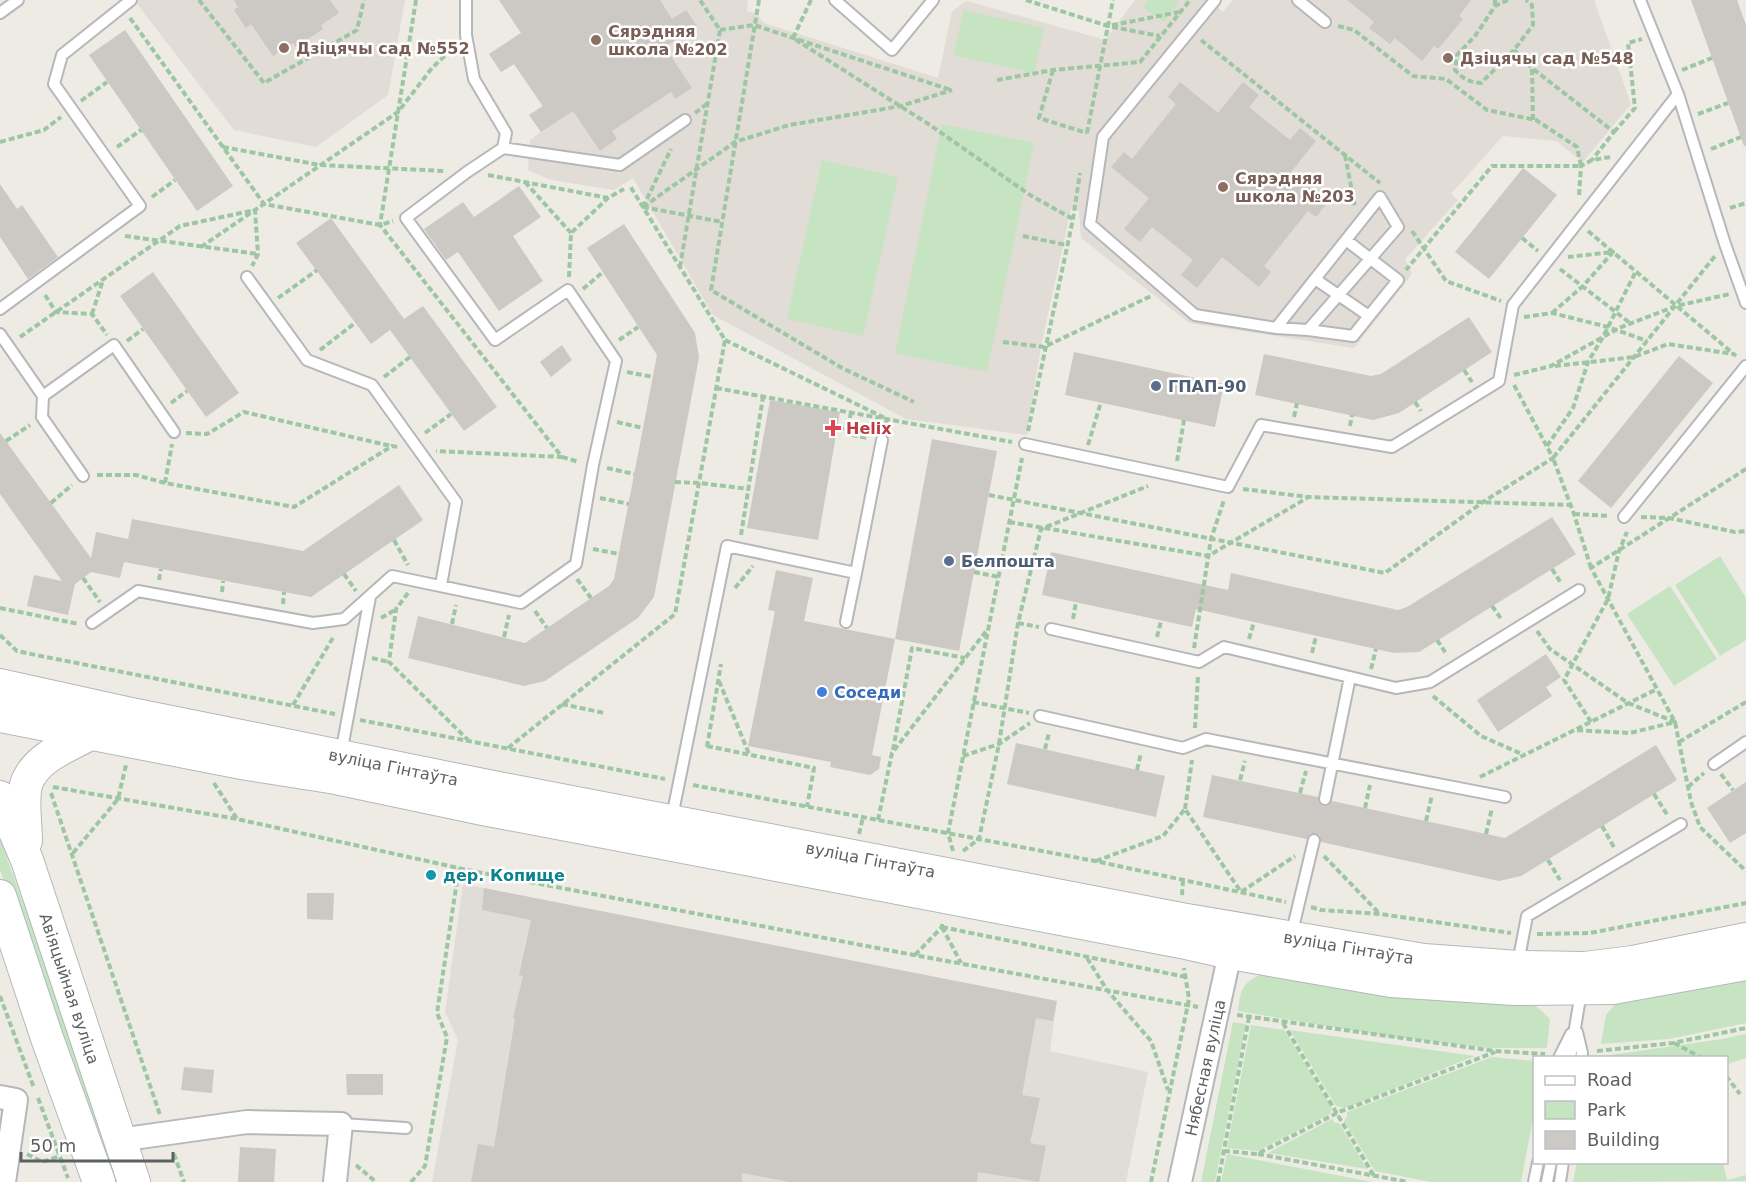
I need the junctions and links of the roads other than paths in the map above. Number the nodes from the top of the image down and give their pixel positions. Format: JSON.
{"nodes":[{"id":1,"x":18,"y":0,"type":"edge"},
{"id":2,"x":465,"y":0,"type":"edge"},
{"id":3,"x":836,"y":0,"type":"edge"},
{"id":4,"x":933,"y":0,"type":"edge"},
{"id":5,"x":1215,"y":0,"type":"edge"},
{"id":6,"x":1298,"y":0,"type":"edge"},
{"id":7,"x":1640,"y":0,"type":"edge"},
{"id":8,"x":127,"y":3,"type":"edge"},
{"id":9,"x":0,"y":13,"type":"edge"},
{"id":10,"x":1325,"y":22,"type":"road end"},
{"id":11,"x":1678,"y":94,"type":"junction"},
{"id":12,"x":685,"y":120,"type":"road end"},
{"id":13,"x":503,"y":148,"type":"junction"},
{"id":14,"x":1346,"y":240,"type":"junction"},
{"id":15,"x":1370,"y":259,"type":"junction"},
{"id":16,"x":247,"y":277,"type":"road end"},
{"id":17,"x":1315,"y":279,"type":"junction"},
{"id":18,"x":1339,"y":295,"type":"junction"},
{"id":19,"x":1746,"y":303,"type":"edge"},
{"id":20,"x":0,"y":309,"type":"edge"},
{"id":21,"x":1369,"y":316,"type":"junction"},
{"id":22,"x":1276,"y":328,"type":"junction"},
{"id":23,"x":1308,"y":330,"type":"junction"},
{"id":24,"x":0,"y":334,"type":"edge"},
{"id":25,"x":1743,"y":363,"type":"edge"},
{"id":26,"x":42,"y":396,"type":"junction"},
{"id":27,"x":174,"y":432,"type":"road end"},
{"id":28,"x":882,"y":440,"type":"road end"},
{"id":29,"x":1025,"y":444,"type":"road end"},
{"id":30,"x":83,"y":476,"type":"road end"},
{"id":31,"x":1629,"y":517,"type":"road end"},
{"id":32,"x":856,"y":573,"type":"junction"},
{"id":33,"x":441,"y":585,"type":"junction"},
{"id":34,"x":1579,"y":590,"type":"dead end"},
{"id":35,"x":370,"y":597,"type":"junction"},
{"id":36,"x":846,"y":622,"type":"dead end"},
{"id":37,"x":92,"y":623,"type":"road end"},
{"id":38,"x":1051,"y":629,"type":"dead end"},
{"id":39,"x":1350,"y":677,"type":"junction"},
{"id":40,"x":0,"y":685,"type":"edge"},
{"id":41,"x":0,"y":716,"type":"edge"},
{"id":42,"x":1040,"y":716,"type":"road end"},
{"id":43,"x":90,"y":734,"type":"junction"},
{"id":44,"x":1746,"y":742,"type":"edge"},
{"id":45,"x":1333,"y":763,"type":"junction"},
{"id":46,"x":1714,"y":764,"type":"road end"},
{"id":47,"x":338,"y":767,"type":"junction"},
{"id":48,"x":1500,"y":796,"type":"road end"},
{"id":49,"x":0,"y":797,"type":"edge"},
{"id":50,"x":1325,"y":799,"type":"dead end"},
{"id":51,"x":1678,"y":826,"type":"road end"},
{"id":52,"x":669,"y":832,"type":"junction"},
{"id":53,"x":1313,"y":842,"type":"road end"},
{"id":54,"x":27,"y":860,"type":"junction"},
{"id":55,"x":0,"y":896,"type":"edge"},
{"id":56,"x":1291,"y":936,"type":"junction"},
{"id":57,"x":1746,"y":939,"type":"edge"},
{"id":58,"x":1232,"y":940,"type":"junction"},
{"id":59,"x":1746,"y":964,"type":"edge"},
{"id":60,"x":1516,"y":978,"type":"junction"},
{"id":61,"x":1583,"y":978,"type":"junction"},
{"id":62,"x":1576,"y":1026,"type":"junction"},
{"id":63,"x":1560,"y":1056,"type":"edge"},
{"id":64,"x":1570,"y":1056,"type":"edge"},
{"id":65,"x":1581,"y":1056,"type":"edge"},
{"id":66,"x":0,"y":1096,"type":"edge"},
{"id":67,"x":341,"y":1124,"type":"junction"},
{"id":68,"x":406,"y":1128,"type":"dead end"},
{"id":69,"x":119,"y":1140,"type":"junction"},
{"id":70,"x":1538,"y":1164,"type":"edge"},
{"id":71,"x":1551,"y":1164,"type":"edge"},
{"id":72,"x":1563,"y":1164,"type":"edge"},
{"id":73,"x":4,"y":1182,"type":"edge"},
{"id":74,"x":99,"y":1182,"type":"edge"},
{"id":75,"x":134,"y":1182,"type":"edge"},
{"id":76,"x":334,"y":1182,"type":"edge"},
{"id":77,"x":1180,"y":1182,"type":"edge"},
{"id":78,"x":1534,"y":1182,"type":"edge"},
{"id":79,"x":1547,"y":1182,"type":"edge"},
{"id":80,"x":1560,"y":1182,"type":"edge"}],
"edges":[{"from":1,"to":9,"type":"lane"},
{"from":2,"to":13,"type":"lane"},
{"from":3,"to":4,"type":"lane"},
{"from":5,"to":22,"type":"lane"},
{"from":6,"to":10,"type":"lane"},
{"from":7,"to":11,"type":"lane"},
{"from":8,"to":20,"type":"lane"},
{"from":11,"to":19,"type":"lane"},
{"from":11,"to":29,"type":"lane"},
{"from":12,"to":13,"type":"lane"},
{"from":13,"to":33,"type":"lane"},
{"from":14,"to":15,"type":"lane"},
{"from":14,"to":15,"type":"lane"},
{"from":14,"to":17,"type":"lane"},
{"from":15,"to":18,"type":"lane"},
{"from":15,"to":21,"type":"lane"},
{"from":16,"to":33,"type":"lane"},
{"from":17,"to":18,"type":"lane"},
{"from":17,"to":22,"type":"lane"},
{"from":18,"to":21,"type":"lane"},
{"from":18,"to":23,"type":"lane"},
{"from":21,"to":23,"type":"lane"},
{"from":22,"to":23,"type":"lane"},
{"from":24,"to":26,"type":"lane"},
{"from":25,"to":31,"type":"lane"},
{"from":26,"to":27,"type":"lane"},
{"from":26,"to":30,"type":"lane"},
{"from":28,"to":32,"type":"lane"},
{"from":32,"to":36,"type":"lane"},
{"from":32,"to":52,"type":"lane"},
{"from":33,"to":35,"type":"lane"},
{"from":34,"to":39,"type":"lane"},
{"from":35,"to":37,"type":"lane"},
{"from":35,"to":47,"type":"lane"},
{"from":38,"to":39,"type":"lane"},
{"from":39,"to":45,"type":"lane"},
{"from":40,"to":47,"type":"main road","name":"вуліца Гінтаўта"},
{"from":41,"to":43,"type":"main road","name":"вуліца Гінтаўта"},
{"from":42,"to":45,"type":"lane"},
{"from":43,"to":47,"type":"main road","name":"вуліца Гінтаўта"},
{"from":43,"to":54,"type":"main road"},
{"from":44,"to":46,"type":"lane"},
{"from":45,"to":48,"type":"lane"},
{"from":45,"to":50,"type":"lane"},
{"from":47,"to":52,"type":"main road","name":"вуліца Гінтаўта"},
{"from":49,"to":54,"type":"main road","name":"Авіяцыйная вуліца"},
{"from":51,"to":60,"type":"lane"},
{"from":52,"to":58,"type":"main road","name":"вуліца Гінтаўта"},
{"from":53,"to":56,"type":"lane"},
{"from":54,"to":69,"type":"main road","name":"Авіяцыйная вуліца"},
{"from":55,"to":74,"type":"main road"},
{"from":56,"to":58,"type":"main road","name":"вуліца Гінтаўта"},
{"from":56,"to":60,"type":"main road","name":"вуліца Гінтаўта"},
{"from":57,"to":61,"type":"main road","name":"вуліца Гінтаўта"},
{"from":58,"to":60,"type":"main road","name":"вуліца Гінтаўта"},
{"from":58,"to":77,"type":"street","name":"Нябесная вуліца"},
{"from":59,"to":61,"type":"main road","name":"вуліца Гінтаўта"},
{"from":60,"to":61,"type":"main road","name":"вуліца Гінтаўта"},
{"from":61,"to":62,"type":"lane"},
{"from":62,"to":63,"type":"lane"},
{"from":62,"to":64,"type":"lane"},
{"from":62,"to":65,"type":"lane"},
{"from":66,"to":73,"type":"street"},
{"from":67,"to":68,"type":"lane"},
{"from":67,"to":69,"type":"street"},
{"from":67,"to":76,"type":"street"},
{"from":69,"to":75,"type":"main road","name":"Авіяцыйная вуліца"},
{"from":70,"to":78,"type":"lane"},
{"from":71,"to":79,"type":"lane"},
{"from":72,"to":80,"type":"lane"}]}
